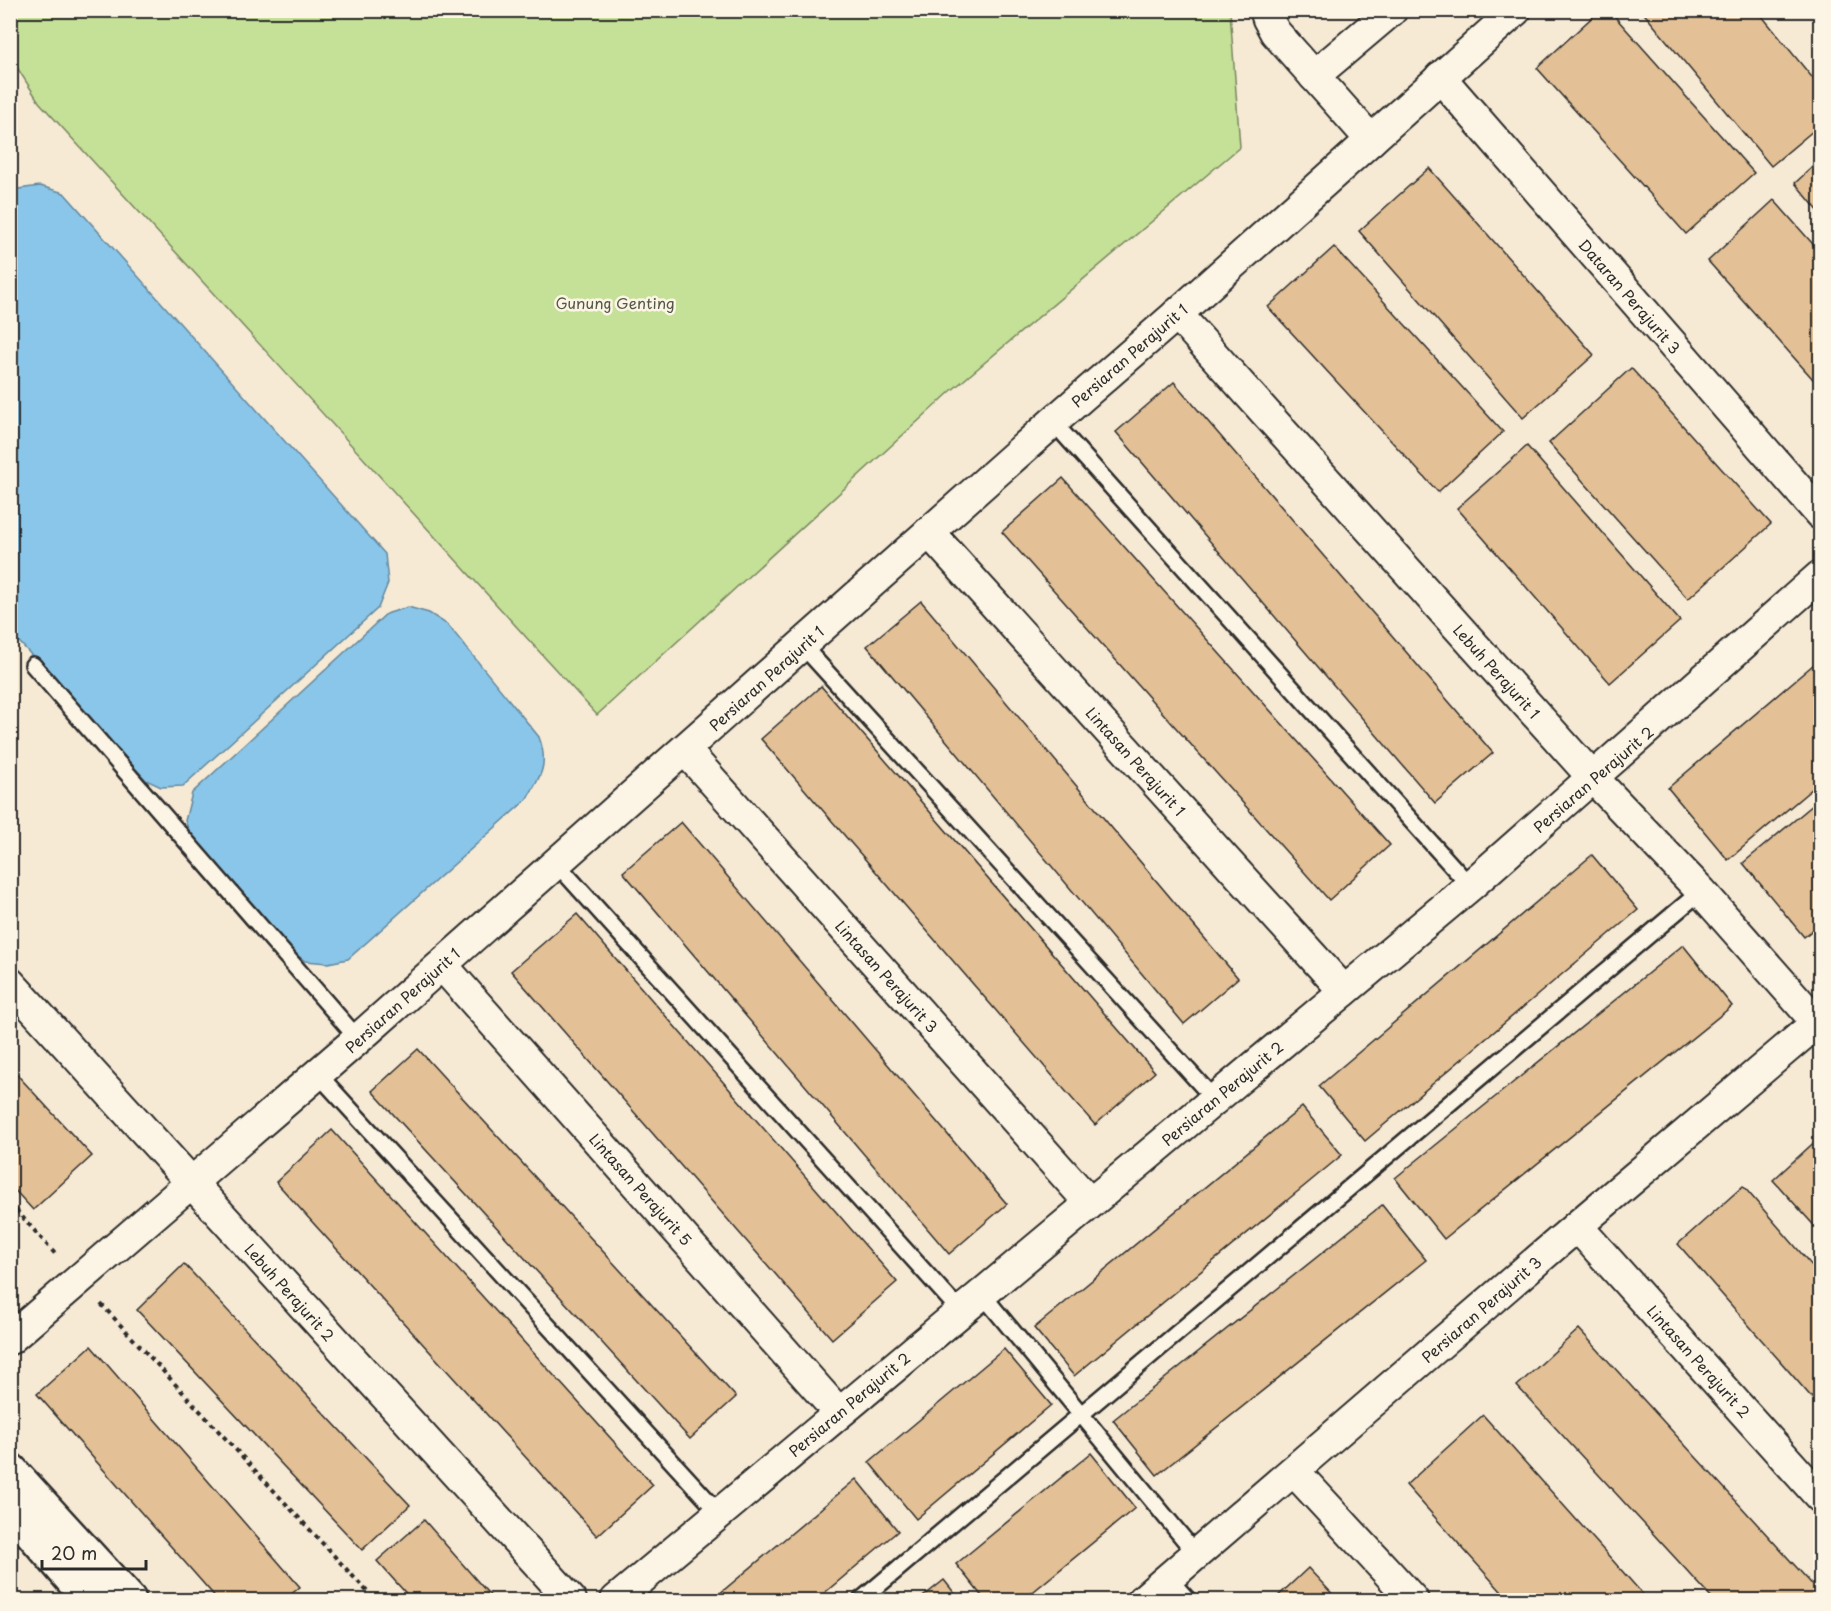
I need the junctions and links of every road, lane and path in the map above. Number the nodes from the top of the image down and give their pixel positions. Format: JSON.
{"nodes":[{"id":1,"x":1265,"y":10,"type":"edge"},
{"id":2,"x":1392,"y":10,"type":"edge"},
{"id":3,"x":1516,"y":10,"type":"edge"},
{"id":4,"x":1314,"y":76,"type":"junction"},
{"id":5,"x":1440,"y":77,"type":"junction"},
{"id":6,"x":1371,"y":140,"type":"junction"},
{"id":7,"x":1177,"y":315,"type":"junction"},
{"id":8,"x":1053,"y":422,"type":"junction"},
{"id":9,"x":1821,"y":514,"type":"edge"},
{"id":10,"x":929,"y":532,"type":"junction"},
{"id":11,"x":1821,"y":576,"type":"edge"},
{"id":12,"x":802,"y":645,"type":"junction"},
{"id":13,"x":33,"y":665,"type":"dead end"},
{"id":14,"x":685,"y":750,"type":"junction"},
{"id":15,"x":1594,"y":778,"type":"junction"},
{"id":16,"x":556,"y":863,"type":"junction"},
{"id":17,"x":1470,"y":886,"type":"junction"},
{"id":18,"x":1701,"y":891,"type":"junction"},
{"id":19,"x":442,"y":964,"type":"junction"},
{"id":20,"x":10,"y":983,"type":"edge"},
{"id":21,"x":1344,"y":991,"type":"junction"},
{"id":22,"x":1819,"y":1023,"type":"edge"},
{"id":23,"x":358,"y":1039,"type":"junction"},
{"id":24,"x":318,"y":1074,"type":"junction"},
{"id":25,"x":1214,"y":1100,"type":"junction"},
{"id":26,"x":192,"y":1184,"type":"junction"},
{"id":27,"x":10,"y":1203,"type":"edge"},
{"id":28,"x":1090,"y":1203,"type":"junction"},
{"id":29,"x":1577,"y":1226,"type":"junction"},
{"id":30,"x":79,"y":1280,"type":"junction"},
{"id":31,"x":971,"y":1303,"type":"junction"},
{"id":32,"x":10,"y":1339,"type":"edge"},
{"id":33,"x":839,"y":1413,"type":"junction"},
{"id":34,"x":1082,"y":1415,"type":"junction"},
{"id":35,"x":10,"y":1470,"type":"edge"},
{"id":36,"x":1294,"y":1471,"type":"junction"},
{"id":37,"x":1821,"y":1497,"type":"edge"},
{"id":38,"x":10,"y":1507,"type":"edge"},
{"id":39,"x":719,"y":1513,"type":"junction"},
{"id":40,"x":1197,"y":1555,"type":"junction"},
{"id":41,"x":1179,"y":1590,"type":"edge"},
{"id":42,"x":90,"y":1600,"type":"edge"},
{"id":43,"x":129,"y":1600,"type":"edge"},
{"id":44,"x":375,"y":1600,"type":"edge"},
{"id":45,"x":571,"y":1600,"type":"edge"},
{"id":46,"x":616,"y":1600,"type":"edge"},
{"id":47,"x":861,"y":1600,"type":"edge"},
{"id":48,"x":1143,"y":1600,"type":"edge"},
{"id":49,"x":1413,"y":1600,"type":"edge"}],
"edges":[{"from":1,"to":4,"type":"street"},
{"from":2,"to":4,"type":"street"},
{"from":3,"to":5,"type":"street","name":"Persiaran Perajurit 1"},
{"from":4,"to":6,"type":"street"},
{"from":5,"to":6,"type":"street","name":"Persiaran Perajurit 1"},
{"from":5,"to":9,"type":"street","name":"Dataran Perajurit 3"},
{"from":6,"to":7,"type":"street","name":"Persiaran Perajurit 1"},
{"from":7,"to":8,"type":"street","name":"Persiaran Perajurit 1"},
{"from":7,"to":15,"type":"street","name":"Lebuh Perajurit 1"},
{"from":8,"to":10,"type":"street","name":"Persiaran Perajurit 1"},
{"from":8,"to":17,"type":"lane"},
{"from":10,"to":12,"type":"street","name":"Persiaran Perajurit 1"},
{"from":10,"to":21,"type":"street","name":"Lintasan Perajurit 1"},
{"from":11,"to":15,"type":"street","name":"Persiaran Perajurit 2"},
{"from":12,"to":14,"type":"street","name":"Persiaran Perajurit 1"},
{"from":12,"to":25,"type":"lane"},
{"from":13,"to":23,"type":"lane"},
{"from":14,"to":16,"type":"street","name":"Persiaran Perajurit 1"},
{"from":14,"to":28,"type":"street","name":"Lintasan Perajurit 3"},
{"from":15,"to":17,"type":"street","name":"Persiaran Perajurit 2"},
{"from":15,"to":18,"type":"street","name":"Lebuh Perajurit 1"},
{"from":16,"to":19,"type":"street","name":"Persiaran Perajurit 1"},
{"from":16,"to":31,"type":"lane"},
{"from":17,"to":21,"type":"street","name":"Persiaran Perajurit 2"},
{"from":18,"to":22,"type":"street","name":"Lebuh Perajurit 1"},
{"from":18,"to":34,"type":"lane"},
{"from":19,"to":23,"type":"street","name":"Persiaran Perajurit 1"},
{"from":19,"to":33,"type":"street","name":"Lintasan Perajurit 5"},
{"from":20,"to":26,"type":"street","name":"Lebuh Perajurit 2"},
{"from":21,"to":25,"type":"street","name":"Persiaran Perajurit 2"},
{"from":22,"to":29,"type":"street","name":"Persiaran Perajurit 3"},
{"from":23,"to":24,"type":"street","name":"Persiaran Perajurit 1"},
{"from":24,"to":26,"type":"street","name":"Persiaran Perajurit 1"},
{"from":24,"to":39,"type":"lane"},
{"from":25,"to":28,"type":"street","name":"Persiaran Perajurit 2"},
{"from":26,"to":30,"type":"street","name":"Persiaran Perajurit 1"},
{"from":26,"to":45,"type":"street","name":"Lebuh Perajurit 2"},
{"from":27,"to":30,"type":"path"},
{"from":28,"to":31,"type":"street","name":"Persiaran Perajurit 2"},
{"from":29,"to":36,"type":"street","name":"Persiaran Perajurit 3"},
{"from":29,"to":37,"type":"street","name":"Lintasan Perajurit 2"},
{"from":30,"to":32,"type":"street","name":"Persiaran Perajurit 1"},
{"from":30,"to":44,"type":"path"},
{"from":31,"to":33,"type":"street","name":"Persiaran Perajurit 2"},
{"from":31,"to":34,"type":"lane"},
{"from":33,"to":39,"type":"street","name":"Persiaran Perajurit 2"},
{"from":34,"to":40,"type":"lane"},
{"from":34,"to":47,"type":"lane"},
{"from":35,"to":43,"type":"street"},
{"from":36,"to":40,"type":"street","name":"Persiaran Perajurit 3"},
{"from":36,"to":49,"type":"street"},
{"from":38,"to":42,"type":"street"},
{"from":39,"to":46,"type":"street","name":"Persiaran Perajurit 2"},
{"from":40,"to":41,"type":"street","name":"Persiaran Perajurit 3"},
{"from":41,"to":48,"type":"street","name":"Persiaran Perajurit 3"}]}
